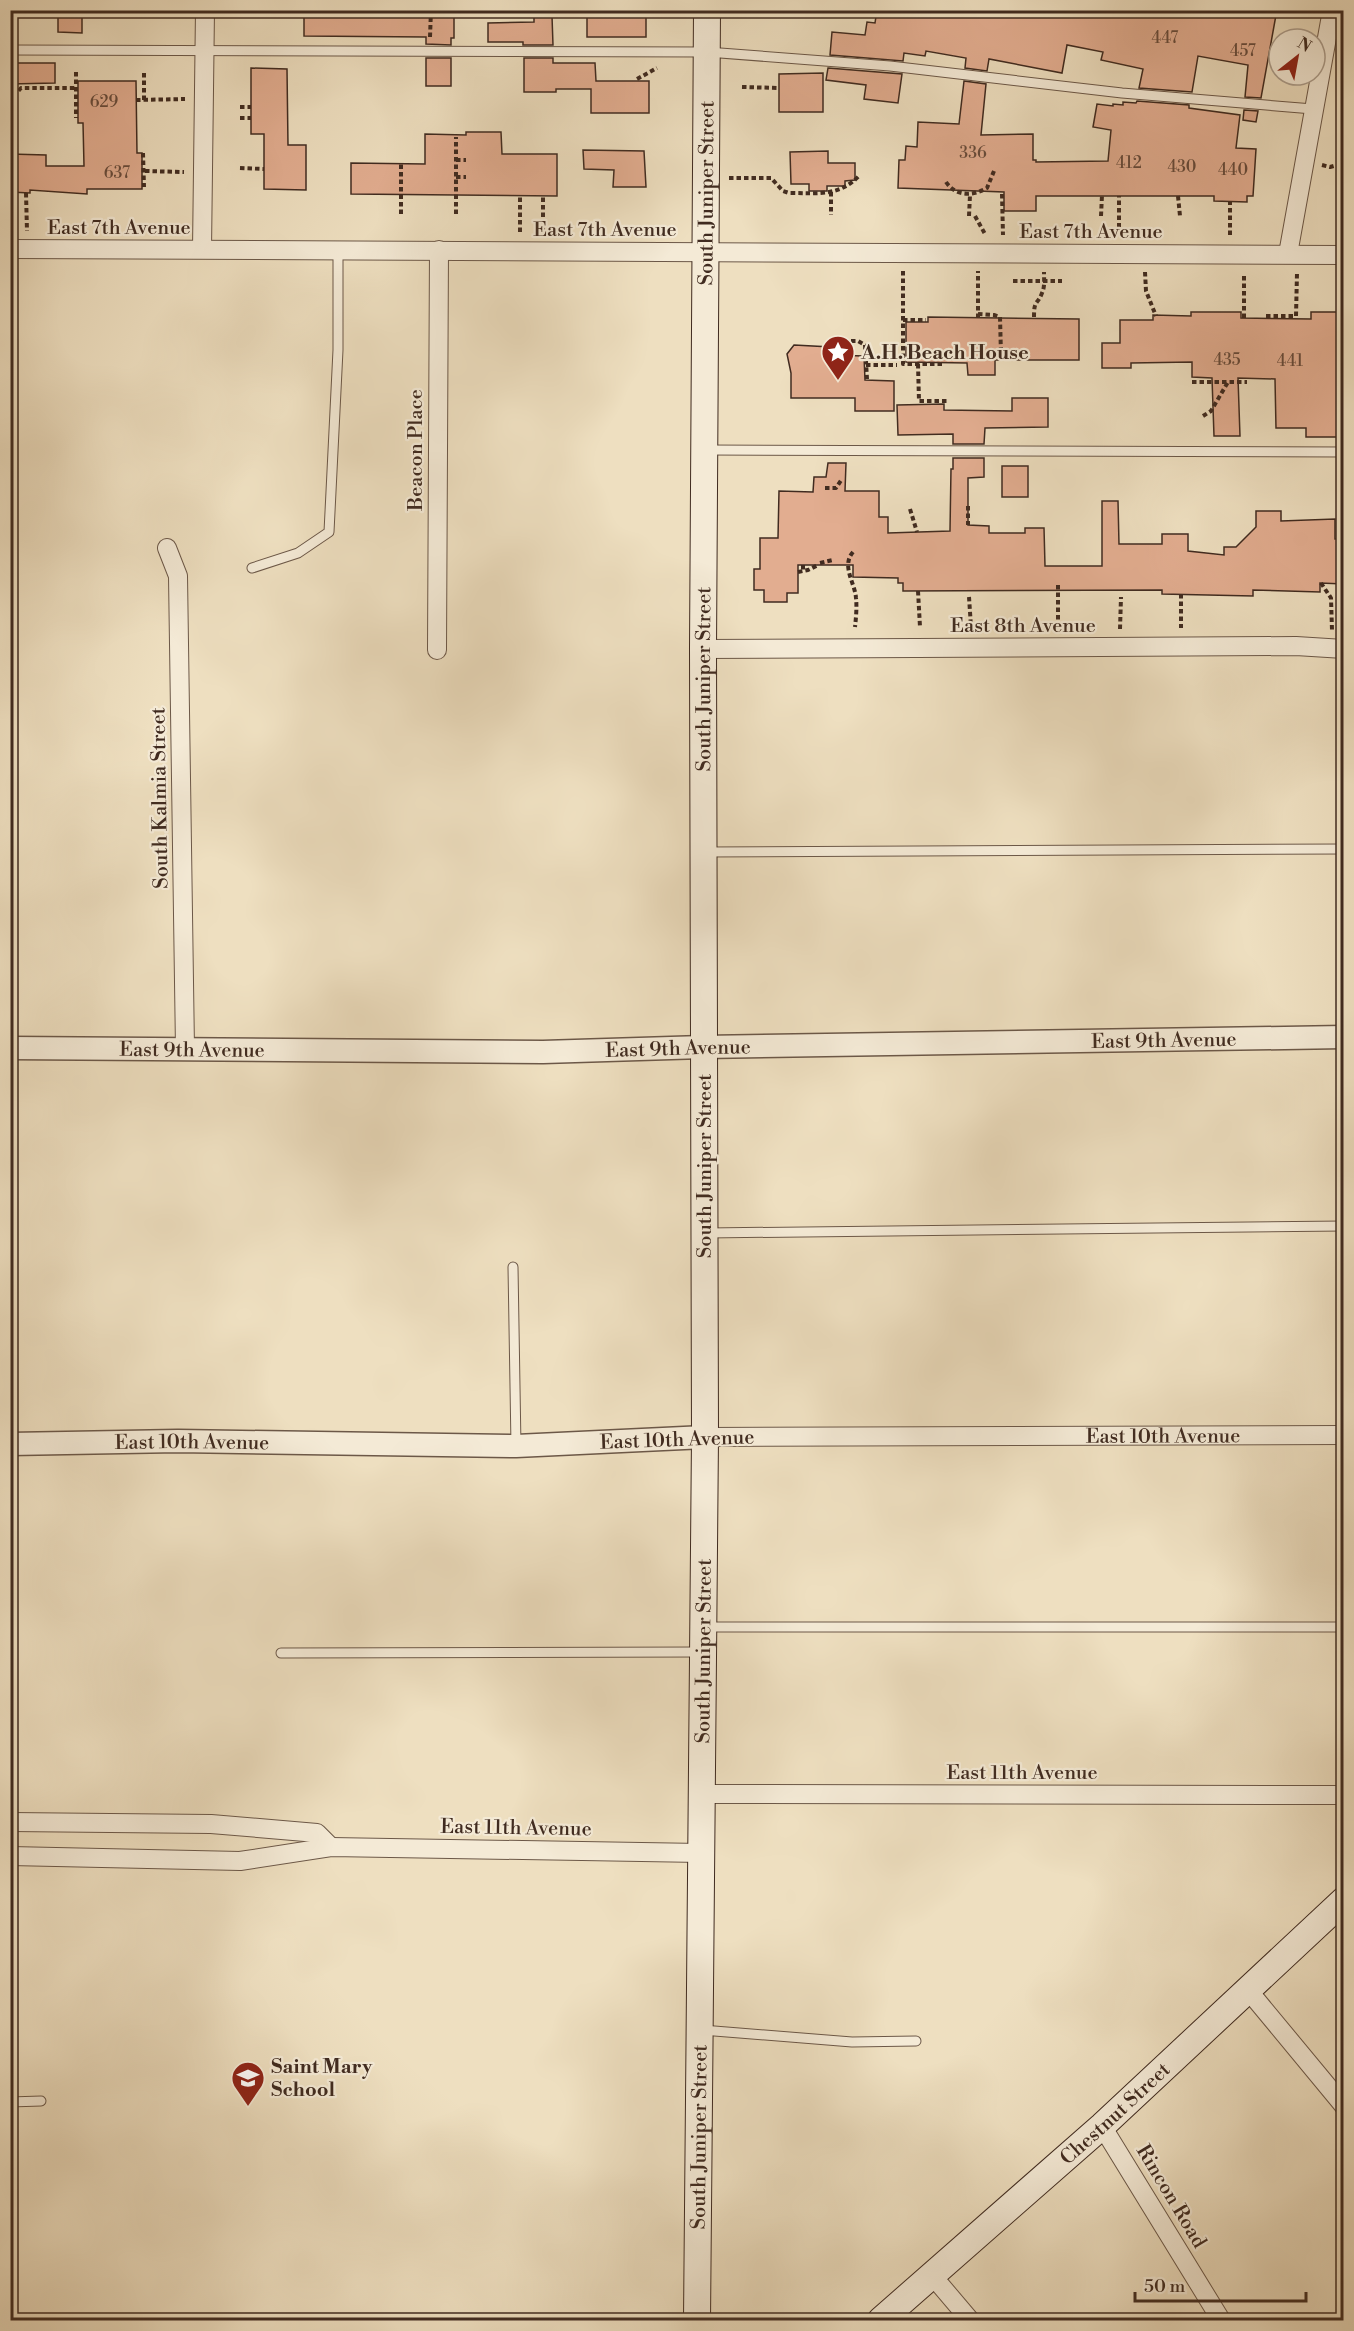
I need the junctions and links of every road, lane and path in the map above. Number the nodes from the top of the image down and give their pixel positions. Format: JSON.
{"nodes":[{"id":1,"x":205,"y":10,"type":"edge"},
{"id":2,"x":431,"y":10,"type":"edge"},
{"id":3,"x":650,"y":10,"type":"edge"},
{"id":4,"x":707,"y":10,"type":"edge"},
{"id":5,"x":1332,"y":10,"type":"edge"},
{"id":6,"x":650,"y":18,"type":"dead end"},
{"id":7,"x":430,"y":41,"type":"dead end"},
{"id":8,"x":10,"y":50,"type":"edge"},
{"id":9,"x":205,"y":51,"type":"junction"},
{"id":10,"x":707,"y":52,"type":"junction"},
{"id":11,"x":660,"y":67,"type":"dead end"},
{"id":12,"x":76,"y":72,"type":"dead end"},
{"id":13,"x":144,"y":73,"type":"dead end"},
{"id":14,"x":637,"y":80,"type":"dead end"},
{"id":15,"x":742,"y":87,"type":"dead end"},
{"id":16,"x":779,"y":87,"type":"dead end"},
{"id":17,"x":76,"y":88,"type":"junction"},
{"id":18,"x":136,"y":100,"type":"dead end"},
{"id":19,"x":144,"y":100,"type":"junction"},
{"id":20,"x":167,"y":100,"type":"dead end"},
{"id":21,"x":13,"y":104,"type":"dead end"},
{"id":22,"x":240,"y":107,"type":"dead end"},
{"id":23,"x":251,"y":108,"type":"dead end"},
{"id":24,"x":1313,"y":109,"type":"junction"},
{"id":25,"x":76,"y":118,"type":"dead end"},
{"id":26,"x":240,"y":118,"type":"dead end"},
{"id":27,"x":251,"y":118,"type":"dead end"},
{"id":28,"x":456,"y":137,"type":"dead end"},
{"id":29,"x":144,"y":153,"type":"dead end"},
{"id":30,"x":456,"y":160,"type":"junction"},
{"id":31,"x":466,"y":160,"type":"dead end"},
{"id":32,"x":401,"y":163,"type":"dead end"},
{"id":33,"x":240,"y":168,"type":"dead end"},
{"id":34,"x":264,"y":169,"type":"dead end"},
{"id":35,"x":145,"y":171,"type":"junction"},
{"id":36,"x":994,"y":171,"type":"dead end"},
{"id":37,"x":166,"y":172,"type":"dead end"},
{"id":38,"x":860,"y":175,"type":"dead end"},
{"id":39,"x":456,"y":177,"type":"junction"},
{"id":40,"x":466,"y":177,"type":"dead end"},
{"id":41,"x":705,"y":178,"type":"junction"},
{"id":42,"x":946,"y":182,"type":"dead end"},
{"id":43,"x":144,"y":187,"type":"dead end"},
{"id":44,"x":831,"y":192,"type":"junction"},
{"id":45,"x":26,"y":193,"type":"dead end"},
{"id":46,"x":1002,"y":194,"type":"dead end"},
{"id":47,"x":969,"y":195,"type":"junction"},
{"id":48,"x":1101,"y":195,"type":"dead end"},
{"id":49,"x":520,"y":196,"type":"dead end"},
{"id":50,"x":543,"y":196,"type":"dead end"},
{"id":51,"x":1119,"y":196,"type":"dead end"},
{"id":52,"x":1178,"y":196,"type":"dead end"},
{"id":53,"x":1230,"y":202,"type":"dead end"},
{"id":54,"x":27,"y":212,"type":"dead end"},
{"id":55,"x":401,"y":214,"type":"dead end"},
{"id":56,"x":456,"y":214,"type":"dead end"},
{"id":57,"x":520,"y":214,"type":"dead end"},
{"id":58,"x":543,"y":214,"type":"dead end"},
{"id":59,"x":831,"y":215,"type":"dead end"},
{"id":60,"x":969,"y":216,"type":"dead end"},
{"id":61,"x":1101,"y":216,"type":"dead end"},
{"id":62,"x":1119,"y":216,"type":"dead end"},
{"id":63,"x":1180,"y":216,"type":"dead end"},
{"id":64,"x":10,"y":249,"type":"edge"},
{"id":65,"x":202,"y":249,"type":"junction"},
{"id":66,"x":338,"y":250,"type":"junction"},
{"id":67,"x":439,"y":250,"type":"junction"},
{"id":68,"x":705,"y":251,"type":"junction"},
{"id":69,"x":903,"y":252,"type":"junction"},
{"id":70,"x":1004,"y":253,"type":"junction"},
{"id":71,"x":1145,"y":254,"type":"junction"},
{"id":72,"x":1229,"y":254,"type":"junction"},
{"id":73,"x":1288,"y":254,"type":"junction"},
{"id":74,"x":1344,"y":255,"type":"edge"},
{"id":75,"x":1013,"y":281,"type":"dead end"},
{"id":76,"x":1044,"y":281,"type":"junction"},
{"id":77,"x":1062,"y":281,"type":"dead end"},
{"id":78,"x":1244,"y":289,"type":"dead end"},
{"id":79,"x":1297,"y":289,"type":"dead end"},
{"id":80,"x":978,"y":293,"type":"dead end"},
{"id":81,"x":1156,"y":315,"type":"dead end"},
{"id":82,"x":1266,"y":316,"type":"dead end"},
{"id":83,"x":1034,"y":317,"type":"dead end"},
{"id":84,"x":1244,"y":318,"type":"dead end"},
{"id":85,"x":903,"y":320,"type":"junction"},
{"id":86,"x":926,"y":320,"type":"dead end"},
{"id":87,"x":851,"y":341,"type":"dead end"},
{"id":88,"x":1000,"y":355,"type":"dead end"},
{"id":89,"x":918,"y":364,"type":"junction"},
{"id":90,"x":945,"y":364,"type":"dead end"},
{"id":91,"x":866,"y":365,"type":"junction"},
{"id":92,"x":897,"y":365,"type":"dead end"},
{"id":93,"x":867,"y":379,"type":"dead end"},
{"id":94,"x":1192,"y":382,"type":"dead end"},
{"id":95,"x":1229,"y":382,"type":"junction"},
{"id":96,"x":1247,"y":382,"type":"dead end"},
{"id":97,"x":947,"y":401,"type":"dead end"},
{"id":98,"x":1203,"y":416,"type":"dead end"},
{"id":99,"x":703,"y":450,"type":"junction"},
{"id":100,"x":1344,"y":452,"type":"edge"},
{"id":101,"x":842,"y":480,"type":"dead end"},
{"id":102,"x":825,"y":488,"type":"dead end"},
{"id":103,"x":968,"y":506,"type":"dead end"},
{"id":104,"x":910,"y":509,"type":"dead end"},
{"id":105,"x":968,"y":525,"type":"dead end"},
{"id":106,"x":917,"y":532,"type":"dead end"},
{"id":107,"x":167,"y":548,"type":"dead end"},
{"id":108,"x":853,"y":552,"type":"dead end"},
{"id":109,"x":833,"y":560,"type":"dead end"},
{"id":110,"x":803,"y":565,"type":"dead end"},
{"id":111,"x":252,"y":568,"type":"dead end"},
{"id":112,"x":1321,"y":583,"type":"dead end"},
{"id":113,"x":1059,"y":585,"type":"dead end"},
{"id":114,"x":918,"y":591,"type":"dead end"},
{"id":115,"x":1181,"y":594,"type":"dead end"},
{"id":116,"x":969,"y":597,"type":"dead end"},
{"id":117,"x":1121,"y":597,"type":"dead end"},
{"id":118,"x":855,"y":627,"type":"dead end"},
{"id":119,"x":920,"y":627,"type":"dead end"},
{"id":120,"x":971,"y":627,"type":"dead end"},
{"id":121,"x":1058,"y":627,"type":"dead end"},
{"id":122,"x":1181,"y":647,"type":"junction"},
{"id":123,"x":1120,"y":648,"type":"junction"},
{"id":124,"x":1337,"y":649,"type":"edge"},
{"id":125,"x":437,"y":650,"type":"dead end"},
{"id":126,"x":703,"y":650,"type":"junction"},
{"id":127,"x":1344,"y":849,"type":"edge"},
{"id":128,"x":704,"y":852,"type":"junction"},
{"id":129,"x":1344,"y":1037,"type":"edge"},
{"id":130,"x":703,"y":1047,"type":"junction"},
{"id":131,"x":10,"y":1048,"type":"edge"},
{"id":132,"x":185,"y":1049,"type":"junction"},
{"id":133,"x":1344,"y":1226,"type":"edge"},
{"id":134,"x":704,"y":1233,"type":"junction"},
{"id":135,"x":513,"y":1267,"type":"dead end"},
{"id":136,"x":1344,"y":1435,"type":"edge"},
{"id":137,"x":705,"y":1437,"type":"junction"},
{"id":138,"x":10,"y":1444,"type":"edge"},
{"id":139,"x":516,"y":1446,"type":"junction"},
{"id":140,"x":703,"y":1627,"type":"junction"},
{"id":141,"x":1344,"y":1627,"type":"edge"},
{"id":142,"x":702,"y":1652,"type":"junction"},
{"id":143,"x":281,"y":1653,"type":"dead end"},
{"id":144,"x":701,"y":1794,"type":"junction"},
{"id":145,"x":1344,"y":1795,"type":"edge"},
{"id":146,"x":10,"y":1822,"type":"edge"},
{"id":147,"x":331,"y":1847,"type":"junction"},
{"id":148,"x":701,"y":1853,"type":"junction"},
{"id":149,"x":10,"y":1856,"type":"edge"},
{"id":150,"x":1344,"y":1900,"type":"edge"},
{"id":151,"x":1248,"y":1990,"type":"junction"},
{"id":152,"x":700,"y":2030,"type":"junction"},
{"id":153,"x":916,"y":2041,"type":"dead end"},
{"id":154,"x":41,"y":2101,"type":"dead end"},
{"id":155,"x":10,"y":2102,"type":"edge"},
{"id":156,"x":1344,"y":2106,"type":"edge"},
{"id":157,"x":1102,"y":2126,"type":"junction"},
{"id":158,"x":931,"y":2274,"type":"junction"},
{"id":159,"x":697,"y":2320,"type":"edge"},
{"id":160,"x":881,"y":2320,"type":"edge"},
{"id":161,"x":970,"y":2320,"type":"edge"},
{"id":162,"x":1221,"y":2320,"type":"edge"}],
"edges":[{"from":1,"to":9,"type":"street"},
{"from":2,"to":7,"type":"path"},
{"from":3,"to":6,"type":"path"},
{"from":4,"to":10,"type":"main road","name":"South Juniper Street"},
{"from":5,"to":24,"type":"street"},
{"from":8,"to":9,"type":"lane"},
{"from":9,"to":10,"type":"lane"},
{"from":9,"to":65,"type":"street"},
{"from":10,"to":24,"type":"lane"},
{"from":10,"to":41,"type":"main road","name":"South Juniper Street"},
{"from":11,"to":14,"type":"path"},
{"from":12,"to":17,"type":"path"},
{"from":13,"to":19,"type":"path"},
{"from":15,"to":16,"type":"path"},
{"from":17,"to":21,"type":"path"},
{"from":17,"to":25,"type":"path"},
{"from":18,"to":19,"type":"path"},
{"from":19,"to":20,"type":"path"},
{"from":22,"to":23,"type":"path"},
{"from":24,"to":73,"type":"street"},
{"from":26,"to":27,"type":"path"},
{"from":28,"to":30,"type":"path"},
{"from":29,"to":35,"type":"path"},
{"from":30,"to":31,"type":"path"},
{"from":30,"to":39,"type":"path"},
{"from":32,"to":55,"type":"path"},
{"from":33,"to":34,"type":"path"},
{"from":35,"to":37,"type":"path"},
{"from":35,"to":43,"type":"path"},
{"from":36,"to":47,"type":"path"},
{"from":38,"to":44,"type":"path"},
{"from":39,"to":40,"type":"path"},
{"from":39,"to":56,"type":"path"},
{"from":41,"to":44,"type":"path"},
{"from":41,"to":68,"type":"main road","name":"South Juniper Street"},
{"from":42,"to":47,"type":"path"},
{"from":44,"to":59,"type":"path"},
{"from":45,"to":54,"type":"path"},
{"from":46,"to":70,"type":"path"},
{"from":47,"to":60,"type":"path"},
{"from":48,"to":61,"type":"path"},
{"from":49,"to":57,"type":"path"},
{"from":50,"to":58,"type":"path"},
{"from":51,"to":62,"type":"path"},
{"from":52,"to":63,"type":"path"},
{"from":53,"to":72,"type":"path"},
{"from":64,"to":65,"type":"street","name":"East 7th Avenue"},
{"from":65,"to":66,"type":"street","name":"East 7th Avenue"},
{"from":66,"to":67,"type":"street","name":"East 7th Avenue"},
{"from":66,"to":111,"type":"lane"},
{"from":67,"to":68,"type":"street","name":"East 7th Avenue"},
{"from":67,"to":125,"type":"street","name":"Beacon Place"},
{"from":68,"to":69,"type":"street","name":"East 7th Avenue"},
{"from":68,"to":99,"type":"main road","name":"South Juniper Street"},
{"from":69,"to":70,"type":"street","name":"East 7th Avenue"},
{"from":69,"to":85,"type":"path"},
{"from":70,"to":71,"type":"street","name":"East 7th Avenue"},
{"from":71,"to":72,"type":"street","name":"East 7th Avenue"},
{"from":71,"to":81,"type":"path"},
{"from":72,"to":73,"type":"street","name":"East 7th Avenue"},
{"from":73,"to":74,"type":"street","name":"East 7th Avenue"},
{"from":75,"to":76,"type":"path"},
{"from":76,"to":77,"type":"path"},
{"from":76,"to":83,"type":"path"},
{"from":78,"to":84,"type":"path"},
{"from":79,"to":82,"type":"path"},
{"from":80,"to":88,"type":"path"},
{"from":85,"to":86,"type":"path"},
{"from":85,"to":89,"type":"path"},
{"from":87,"to":91,"type":"path"},
{"from":89,"to":90,"type":"path"},
{"from":89,"to":97,"type":"path"},
{"from":91,"to":92,"type":"path"},
{"from":91,"to":93,"type":"path"},
{"from":94,"to":95,"type":"path"},
{"from":95,"to":96,"type":"path"},
{"from":95,"to":98,"type":"path"},
{"from":99,"to":100,"type":"lane"},
{"from":99,"to":126,"type":"main road","name":"South Juniper Street"},
{"from":101,"to":102,"type":"path"},
{"from":103,"to":105,"type":"path"},
{"from":104,"to":106,"type":"path"},
{"from":107,"to":132,"type":"street","name":"South Kalmia Street"},
{"from":108,"to":118,"type":"path"},
{"from":109,"to":110,"type":"path"},
{"from":112,"to":124,"type":"path"},
{"from":113,"to":121,"type":"path"},
{"from":114,"to":119,"type":"path"},
{"from":115,"to":122,"type":"path"},
{"from":116,"to":120,"type":"path"},
{"from":117,"to":123,"type":"path"},
{"from":122,"to":123,"type":"street","name":"East 8th Avenue"},
{"from":122,"to":124,"type":"street","name":"East 8th Avenue"},
{"from":123,"to":126,"type":"street","name":"East 8th Avenue"},
{"from":126,"to":128,"type":"main road","name":"South Juniper Street"},
{"from":127,"to":128,"type":"lane"},
{"from":128,"to":130,"type":"main road","name":"South Juniper Street"},
{"from":129,"to":130,"type":"street","name":"East 9th Avenue"},
{"from":130,"to":132,"type":"street","name":"East 9th Avenue"},
{"from":130,"to":134,"type":"main road","name":"South Juniper Street"},
{"from":131,"to":132,"type":"street","name":"East 9th Avenue"},
{"from":133,"to":134,"type":"lane"},
{"from":134,"to":137,"type":"main road","name":"South Juniper Street"},
{"from":135,"to":139,"type":"lane"},
{"from":136,"to":137,"type":"street","name":"East 10th Avenue"},
{"from":137,"to":139,"type":"street","name":"East 10th Avenue"},
{"from":137,"to":140,"type":"main road","name":"South Juniper Street"},
{"from":138,"to":139,"type":"street","name":"East 10th Avenue"},
{"from":140,"to":141,"type":"lane"},
{"from":140,"to":142,"type":"main road","name":"South Juniper Street"},
{"from":142,"to":143,"type":"lane"},
{"from":142,"to":144,"type":"main road","name":"South Juniper Street"},
{"from":144,"to":145,"type":"street","name":"East 11th Avenue"},
{"from":144,"to":148,"type":"main road","name":"South Juniper Street"},
{"from":146,"to":147,"type":"street"},
{"from":147,"to":148,"type":"street","name":"East 11th Avenue"},
{"from":147,"to":149,"type":"street","name":"East 11th Avenue"},
{"from":148,"to":152,"type":"main road","name":"South Juniper Street"},
{"from":150,"to":151,"type":"main road","name":"Chestnut Street"},
{"from":151,"to":156,"type":"street"},
{"from":151,"to":157,"type":"main road","name":"Chestnut Street"},
{"from":152,"to":153,"type":"lane"},
{"from":152,"to":159,"type":"main road","name":"South Juniper Street"},
{"from":154,"to":155,"type":"lane"},
{"from":157,"to":158,"type":"main road","name":"Chestnut Street"},
{"from":157,"to":162,"type":"street","name":"Rincon Road"},
{"from":158,"to":160,"type":"main road","name":"Chestnut Street"},
{"from":158,"to":161,"type":"street"}]}
